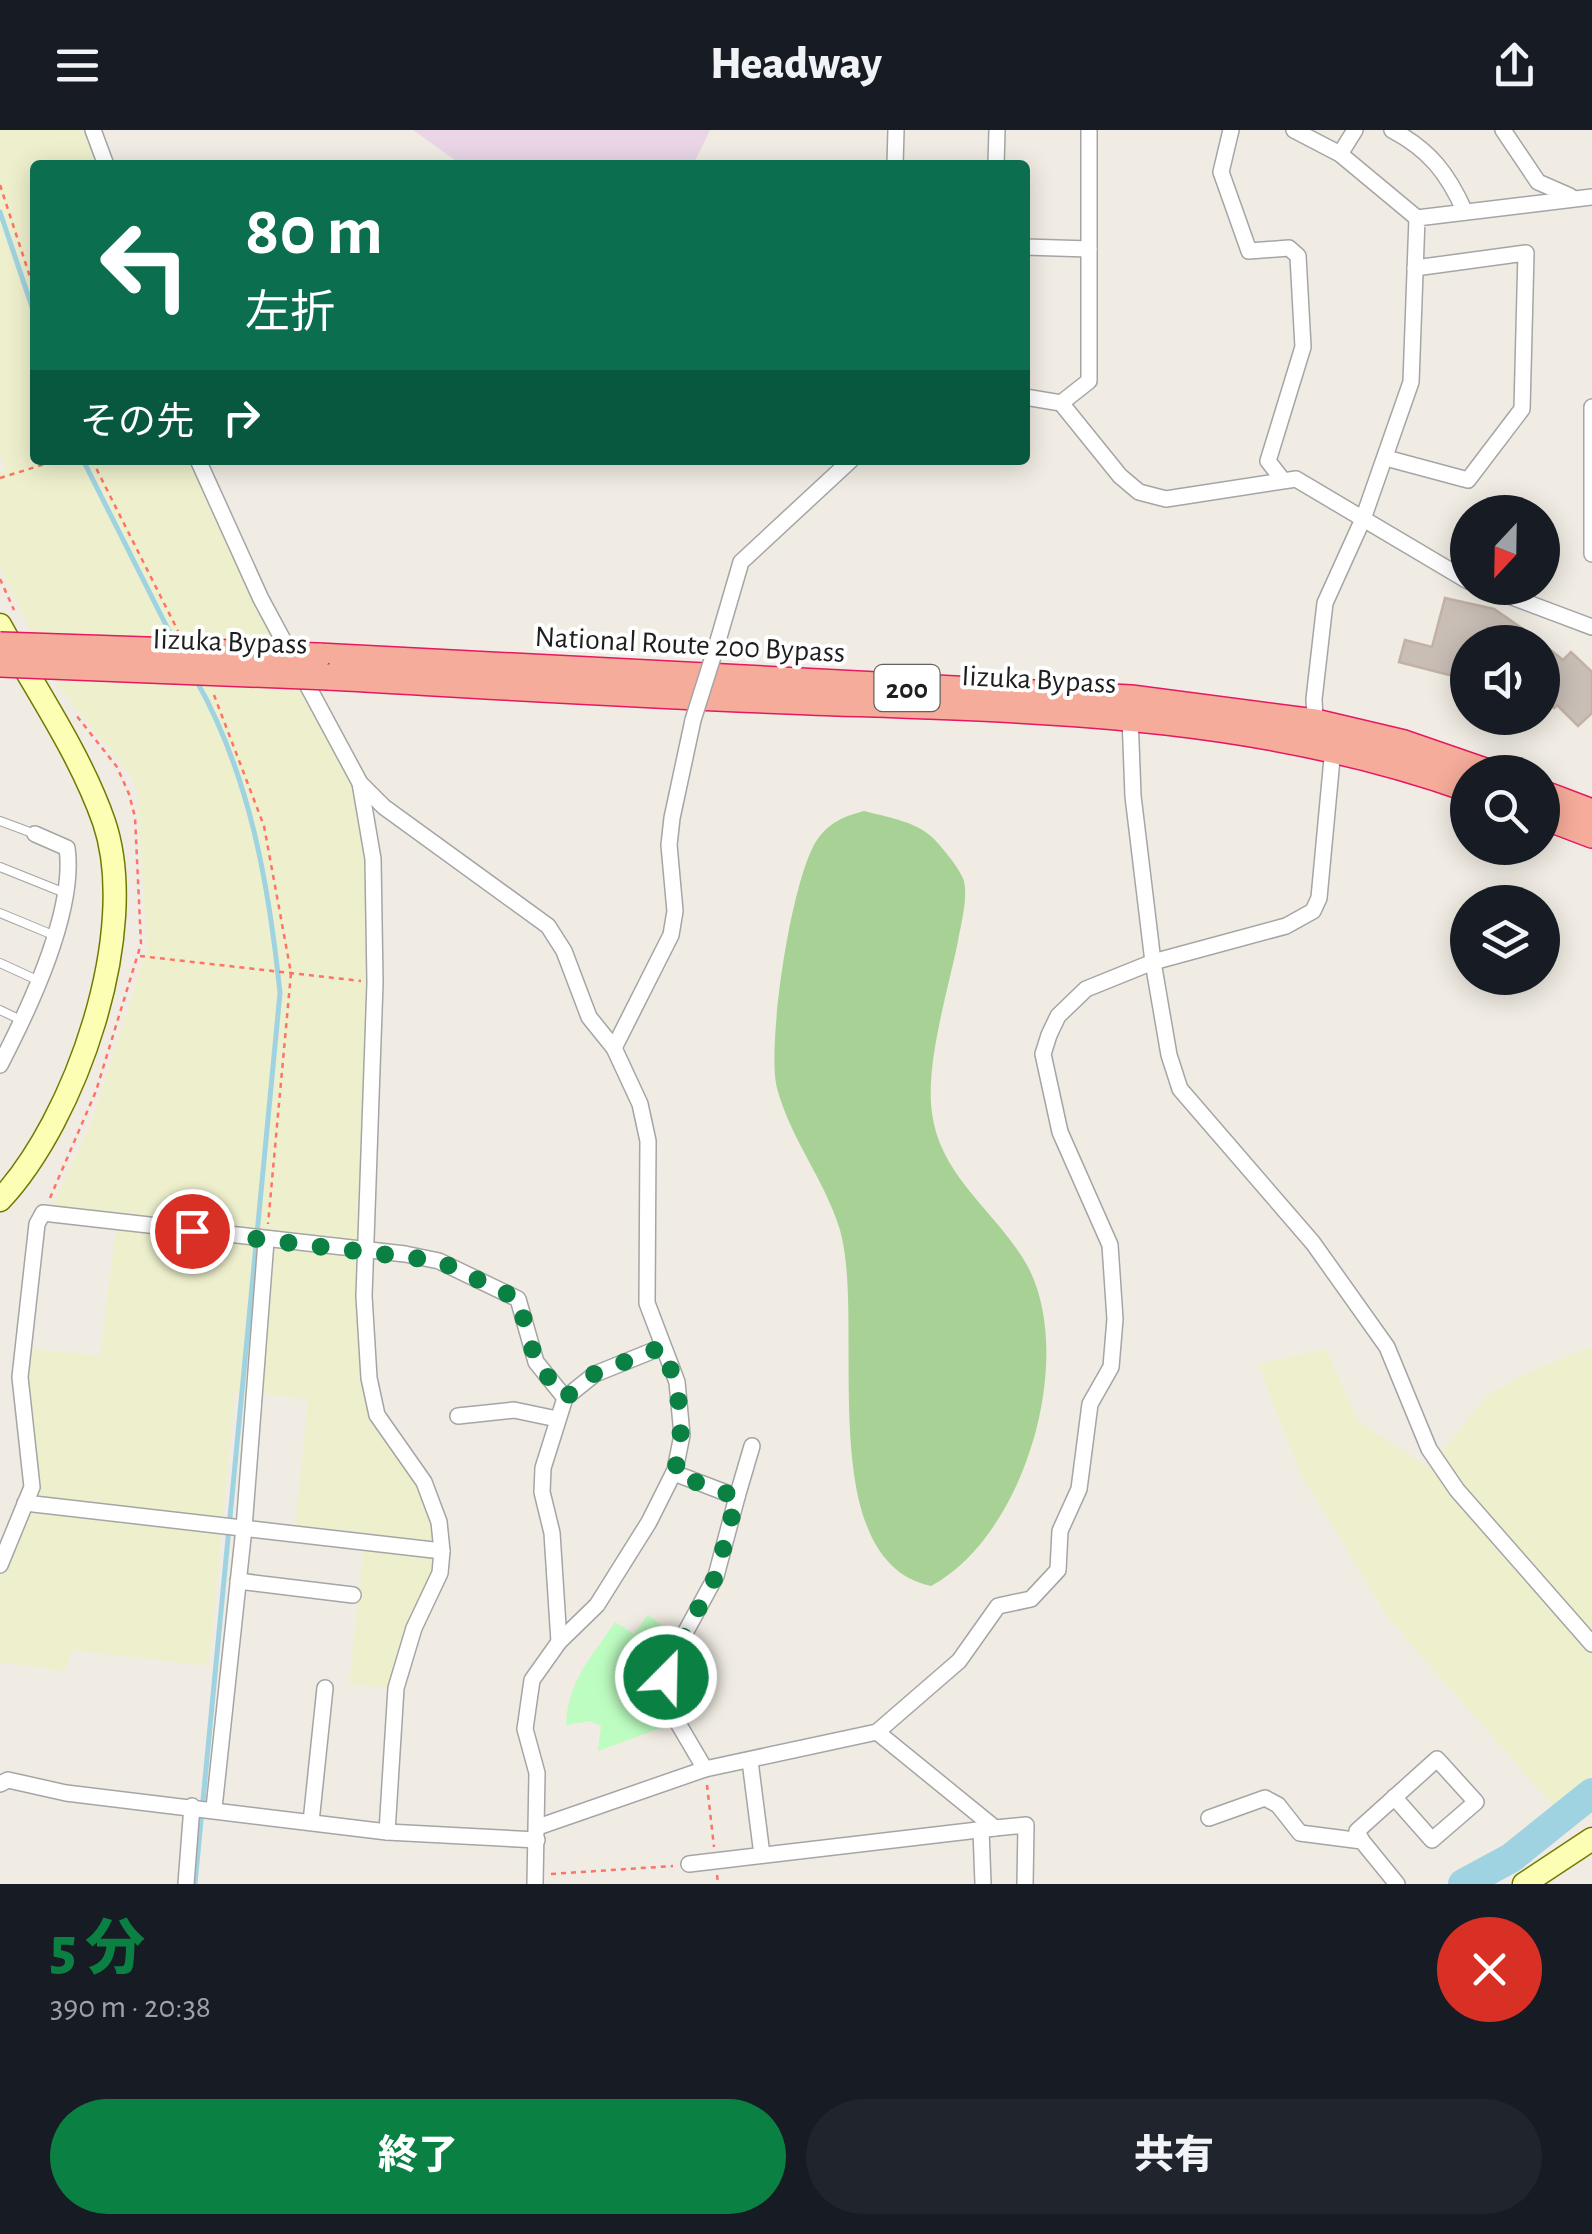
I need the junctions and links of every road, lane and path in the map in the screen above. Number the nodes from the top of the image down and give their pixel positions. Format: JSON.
{"nodes":[{"id":1,"x":94,"y":130,"type":"edge"},
{"id":2,"x":896,"y":130,"type":"edge"},
{"id":3,"x":997,"y":130,"type":"edge"},
{"id":4,"x":1088,"y":130,"type":"edge"},
{"id":5,"x":1230,"y":130,"type":"edge"},
{"id":6,"x":1294,"y":130,"type":"edge"},
{"id":7,"x":1354,"y":130,"type":"edge"},
{"id":8,"x":1392,"y":130,"type":"edge"},
{"id":9,"x":1502,"y":130,"type":"edge"},
{"id":10,"x":1340,"y":154,"type":"junction"},
{"id":11,"x":104,"y":160,"type":"edge"},
{"id":12,"x":895,"y":160,"type":"edge"},
{"id":13,"x":996,"y":160,"type":"edge"},
{"id":14,"x":0,"y":185,"type":"edge"},
{"id":15,"x":1585,"y":197,"type":"edge"},
{"id":16,"x":1465,"y":212,"type":"junction"},
{"id":17,"x":1417,"y":218,"type":"junction"},
{"id":18,"x":1030,"y":247,"type":"edge"},
{"id":19,"x":1089,"y":249,"type":"junction"},
{"id":20,"x":1415,"y":268,"type":"junction"},
{"id":21,"x":30,"y":277,"type":"edge"},
{"id":22,"x":1030,"y":397,"type":"edge"},
{"id":23,"x":1061,"y":403,"type":"junction"},
{"id":24,"x":1592,"y":406,"type":"edge"},
{"id":25,"x":1386,"y":458,"type":"junction"},
{"id":26,"x":42,"y":465,"type":"edge"},
{"id":27,"x":95,"y":465,"type":"edge"},
{"id":28,"x":200,"y":465,"type":"edge"},
{"id":29,"x":845,"y":465,"type":"edge"},
{"id":30,"x":0,"y":478,"type":"edge"},
{"id":31,"x":1282,"y":479,"type":"junction"},
{"id":32,"x":1363,"y":519,"type":"junction"},
{"id":33,"x":1592,"y":554,"type":"edge"},
{"id":34,"x":1450,"y":571,"type":"edge"},
{"id":35,"x":1532,"y":605,"type":"edge"},
{"id":36,"x":0,"y":626,"type":"edge"},
{"id":37,"x":1592,"y":628,"type":"edge"},
{"id":38,"x":183,"y":640,"type":"dead end"},
{"id":39,"x":0,"y":645,"type":"edge"},
{"id":40,"x":0,"y":664,"type":"edge"},
{"id":41,"x":323,"y":667,"type":"junction"},
{"id":42,"x":209,"y":686,"type":"dead end"},
{"id":43,"x":1130,"y":716,"type":"junction"},
{"id":44,"x":1316,"y":722,"type":"junction"},
{"id":45,"x":1334,"y":748,"type":"junction"},
{"id":46,"x":1450,"y":759,"type":"edge"},
{"id":47,"x":360,"y":783,"type":"junction"},
{"id":48,"x":1450,"y":783,"type":"edge"},
{"id":49,"x":1560,"y":800,"type":"edge"},
{"id":50,"x":1592,"y":812,"type":"edge"},
{"id":51,"x":0,"y":820,"type":"edge"},
{"id":52,"x":1560,"y":822,"type":"edge"},
{"id":53,"x":35,"y":834,"type":"joint"},
{"id":54,"x":1592,"y":834,"type":"edge"},
{"id":55,"x":0,"y":867,"type":"edge"},
{"id":56,"x":66,"y":894,"type":"junction"},
{"id":57,"x":0,"y":913,"type":"edge"},
{"id":58,"x":52,"y":935,"type":"junction"},
{"id":59,"x":139,"y":956,"type":"dead end"},
{"id":60,"x":1153,"y":962,"type":"junction"},
{"id":61,"x":0,"y":963,"type":"edge"},
{"id":62,"x":291,"y":973,"type":"junction"},
{"id":63,"x":37,"y":980,"type":"junction"},
{"id":64,"x":374,"y":982,"type":"junction"},
{"id":65,"x":0,"y":1010,"type":"edge"},
{"id":66,"x":23,"y":1021,"type":"junction"},
{"id":67,"x":614,"y":1048,"type":"junction"},
{"id":68,"x":2,"y":1058,"type":"edge"},
{"id":69,"x":0,"y":1200,"type":"edge"},
{"id":70,"x":266,"y":1240,"type":"junction"},
{"id":71,"x":368,"y":1250,"type":"junction"},
{"id":72,"x":662,"y":1347,"type":"junction"},
{"id":73,"x":565,"y":1398,"type":"junction"},
{"id":74,"x":458,"y":1416,"type":"dead end"},
{"id":75,"x":558,"y":1419,"type":"junction"},
{"id":76,"x":752,"y":1446,"type":"dead end"},
{"id":77,"x":674,"y":1474,"type":"junction"},
{"id":78,"x":737,"y":1497,"type":"junction"},
{"id":79,"x":26,"y":1502,"type":"junction"},
{"id":80,"x":244,"y":1528,"type":"junction"},
{"id":81,"x":442,"y":1551,"type":"junction"},
{"id":82,"x":0,"y":1565,"type":"edge"},
{"id":83,"x":238,"y":1581,"type":"junction"},
{"id":84,"x":353,"y":1595,"type":"dead end"},
{"id":85,"x":558,"y":1642,"type":"junction"},
{"id":86,"x":1592,"y":1644,"type":"edge"},
{"id":87,"x":324,"y":1688,"type":"dead end"},
{"id":88,"x":878,"y":1732,"type":"junction"},
{"id":89,"x":750,"y":1761,"type":"junction"},
{"id":90,"x":705,"y":1769,"type":"junction"},
{"id":91,"x":0,"y":1784,"type":"edge"},
{"id":92,"x":1394,"y":1797,"type":"dead end"},
{"id":93,"x":192,"y":1806,"type":"junction"},
{"id":94,"x":214,"y":1808,"type":"junction"},
{"id":95,"x":1208,"y":1818,"type":"dead end"},
{"id":96,"x":311,"y":1822,"type":"junction"},
{"id":97,"x":988,"y":1828,"type":"junction"},
{"id":98,"x":386,"y":1832,"type":"junction"},
{"id":99,"x":537,"y":1834,"type":"junction"},
{"id":100,"x":1592,"y":1838,"type":"edge"},
{"id":101,"x":1362,"y":1841,"type":"junction"},
{"id":102,"x":762,"y":1855,"type":"junction"},
{"id":103,"x":715,"y":1861,"type":"junction"},
{"id":104,"x":690,"y":1864,"type":"joint"},
{"id":105,"x":535,"y":1879,"type":"edge"},
{"id":106,"x":186,"y":1884,"type":"edge"},
{"id":107,"x":718,"y":1884,"type":"edge"},
{"id":108,"x":984,"y":1884,"type":"edge"},
{"id":109,"x":1025,"y":1884,"type":"edge"},
{"id":110,"x":1397,"y":1884,"type":"edge"},
{"id":111,"x":1524,"y":1884,"type":"edge"}],
"edges":[{"from":1,"to":11,"type":"street"},
{"from":2,"to":12,"type":"street"},
{"from":3,"to":13,"type":"street"},
{"from":4,"to":19,"type":"street"},
{"from":5,"to":31,"type":"street"},
{"from":6,"to":10,"type":"street"},
{"from":7,"to":10,"type":"street"},
{"from":8,"to":16,"type":"street"},
{"from":9,"to":15,"type":"street"},
{"from":10,"to":17,"type":"street"},
{"from":14,"to":21,"type":"path"},
{"from":15,"to":16,"type":"street"},
{"from":16,"to":17,"type":"street"},
{"from":17,"to":20,"type":"street"},
{"from":18,"to":19,"type":"street"},
{"from":19,"to":23,"type":"street"},
{"from":20,"to":25,"type":"street"},
{"from":20,"to":25,"type":"street"},
{"from":22,"to":23,"type":"street"},
{"from":23,"to":31,"type":"street"},
{"from":24,"to":33,"type":"street"},
{"from":25,"to":32,"type":"street"},
{"from":26,"to":30,"type":"path"},
{"from":27,"to":38,"type":"path"},
{"from":28,"to":47,"type":"street"},
{"from":29,"to":67,"type":"street","bridge":true},
{"from":31,"to":32,"type":"street"},
{"from":32,"to":34,"type":"street"},
{"from":32,"to":44,"type":"street"},
{"from":35,"to":37,"type":"street"},
{"from":36,"to":69,"type":"main road"},
{"from":39,"to":41,"type":"highway","name":"National Route 200 Bypass","number":"200","bridge":true},
{"from":40,"to":41,"type":"highway","name":"Iizuka Bypass","number":"200","bridge":true},
{"from":41,"to":43,"type":"highway","name":"Iizuka Bypass","number":"200"},
{"from":41,"to":44,"type":"highway","name":"National Route 200 Bypass","number":"200"},
{"from":42,"to":62,"type":"path"},
{"from":43,"to":45,"type":"highway","name":"Iizuka Bypass","number":"200"},
{"from":43,"to":60,"type":"street"},
{"from":44,"to":45,"type":"street"},
{"from":44,"to":46,"type":"highway","name":"National Route 200 Bypass","number":"200"},
{"from":45,"to":48,"type":"highway","name":"Iizuka Bypass","number":"200"},
{"from":45,"to":60,"type":"street"},
{"from":47,"to":64,"type":"street"},
{"from":47,"to":67,"type":"street"},
{"from":49,"to":50,"type":"highway"},
{"from":51,"to":53,"type":"lane"},
{"from":52,"to":54,"type":"highway"},
{"from":53,"to":56,"type":"street"},
{"from":55,"to":56,"type":"lane"},
{"from":56,"to":58,"type":"street"},
{"from":57,"to":58,"type":"lane"},
{"from":58,"to":63,"type":"street"},
{"from":59,"to":62,"type":"path"},
{"from":60,"to":86,"type":"street"},
{"from":60,"to":88,"type":"street"},
{"from":61,"to":63,"type":"lane"},
{"from":62,"to":64,"type":"path"},
{"from":62,"to":70,"type":"path"},
{"from":63,"to":66,"type":"street"},
{"from":64,"to":71,"type":"street"},
{"from":65,"to":66,"type":"lane"},
{"from":66,"to":68,"type":"street"},
{"from":67,"to":72,"type":"street"},
{"from":70,"to":71,"type":"street"},
{"from":70,"to":79,"type":"street"},
{"from":70,"to":80,"type":"street"},
{"from":71,"to":73,"type":"street"},
{"from":71,"to":81,"type":"street"},
{"from":72,"to":73,"type":"street"},
{"from":72,"to":77,"type":"street"},
{"from":73,"to":75,"type":"street"},
{"from":74,"to":75,"type":"street"},
{"from":75,"to":85,"type":"street"},
{"from":76,"to":78,"type":"street"},
{"from":77,"to":78,"type":"street"},
{"from":77,"to":85,"type":"street"},
{"from":78,"to":90,"type":"street"},
{"from":79,"to":80,"type":"street"},
{"from":79,"to":82,"type":"street"},
{"from":80,"to":81,"type":"street"},
{"from":80,"to":83,"type":"street"},
{"from":81,"to":98,"type":"street"},
{"from":83,"to":84,"type":"street"},
{"from":83,"to":94,"type":"street"},
{"from":85,"to":99,"type":"street"},
{"from":87,"to":96,"type":"street"},
{"from":88,"to":89,"type":"street"},
{"from":88,"to":97,"type":"street"},
{"from":89,"to":90,"type":"street"},
{"from":89,"to":102,"type":"street"},
{"from":90,"to":99,"type":"street"},
{"from":90,"to":103,"type":"path"},
{"from":91,"to":93,"type":"street"},
{"from":92,"to":101,"type":"street"},
{"from":93,"to":94,"type":"street"},
{"from":93,"to":106,"type":"street"},
{"from":94,"to":96,"type":"street"},
{"from":95,"to":101,"type":"street"},
{"from":96,"to":98,"type":"street"},
{"from":97,"to":102,"type":"street"},
{"from":97,"to":108,"type":"street"},
{"from":97,"to":109,"type":"street"},
{"from":98,"to":99,"type":"street"},
{"from":99,"to":105,"type":"street"},
{"from":100,"to":111,"type":"main road"},
{"from":101,"to":110,"type":"street"},
{"from":102,"to":103,"type":"street"},
{"from":103,"to":104,"type":"street"},
{"from":103,"to":107,"type":"path"},
{"from":104,"to":105,"type":"path"}]}
